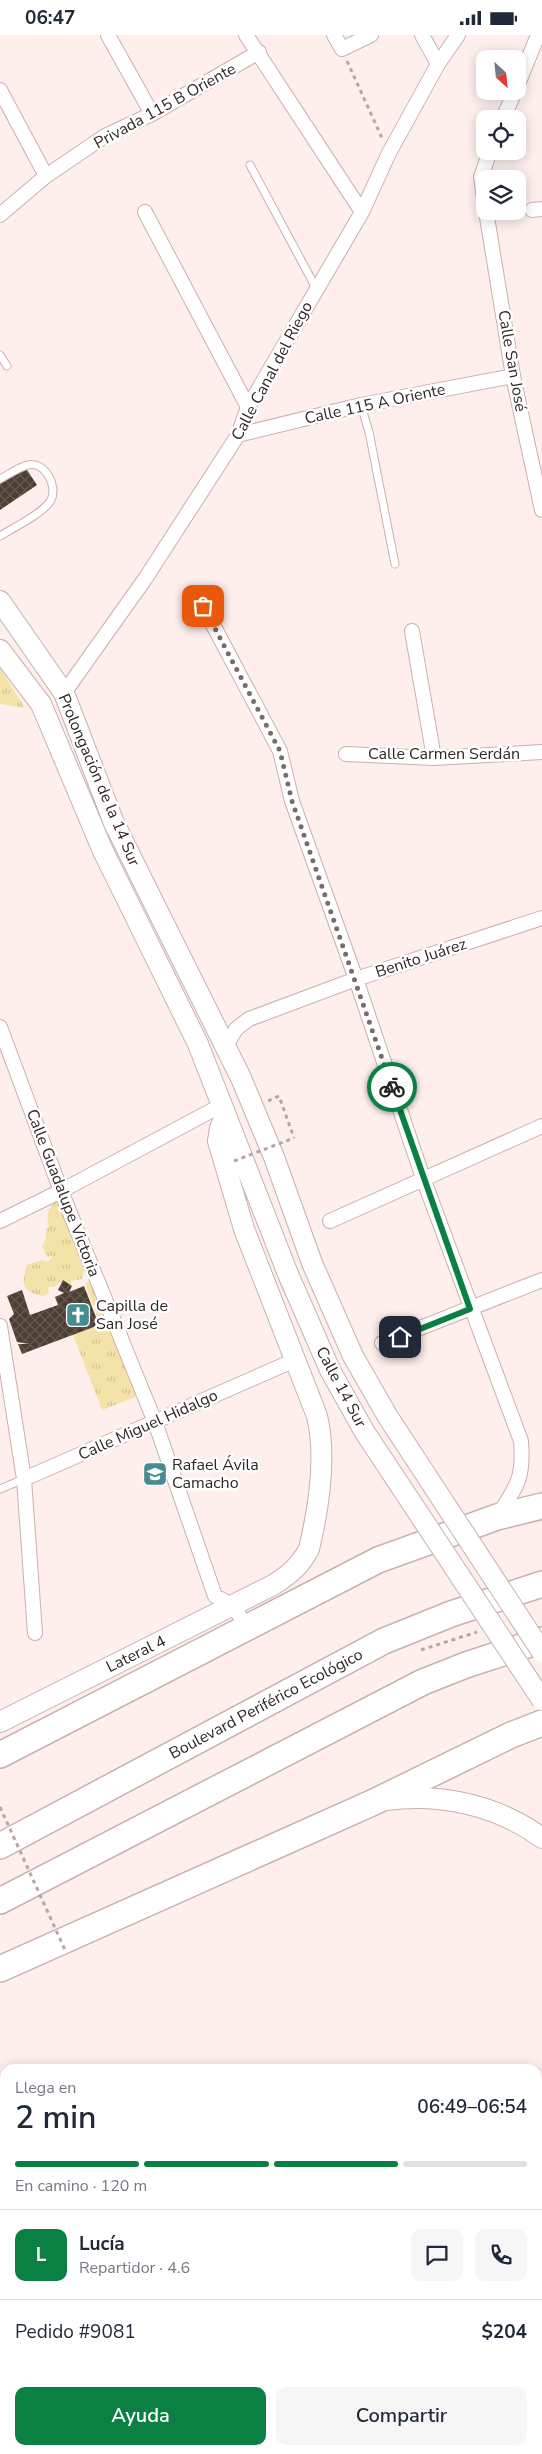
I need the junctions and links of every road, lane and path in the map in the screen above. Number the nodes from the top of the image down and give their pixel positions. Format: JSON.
{"nodes":[{"id":1,"x":108,"y":35,"type":"edge"},
{"id":2,"x":246,"y":35,"type":"edge"},
{"id":3,"x":334,"y":35,"type":"edge"},
{"id":4,"x":371,"y":35,"type":"edge"},
{"id":5,"x":422,"y":35,"type":"edge"},
{"id":6,"x":458,"y":35,"type":"edge"},
{"id":7,"x":538,"y":35,"type":"edge"},
{"id":8,"x":342,"y":49,"type":"junction"},
{"id":9,"x":259,"y":53,"type":"junction"},
{"id":10,"x":438,"y":64,"type":"junction"},
{"id":11,"x":526,"y":64,"type":"edge"},
{"id":12,"x":0,"y":90,"type":"edge"},
{"id":13,"x":152,"y":114,"type":"junction"},
{"id":14,"x":389,"y":153,"type":"junction"},
{"id":15,"x":250,"y":165,"type":"dead end"},
{"id":16,"x":46,"y":176,"type":"junction"},
{"id":17,"x":145,"y":212,"type":"dead end"},
{"id":18,"x":362,"y":212,"type":"junction"},
{"id":19,"x":0,"y":215,"type":"edge"},
{"id":20,"x":487,"y":220,"type":"edge"},
{"id":21,"x":316,"y":288,"type":"junction"},
{"id":22,"x":0,"y":355,"type":"edge"},
{"id":23,"x":7,"y":366,"type":"dead end"},
{"id":24,"x":513,"y":376,"type":"junction"},
{"id":25,"x":361,"y":405,"type":"junction"},
{"id":26,"x":248,"y":407,"type":"junction"},
{"id":27,"x":238,"y":435,"type":"junction"},
{"id":28,"x":0,"y":479,"type":"edge"},
{"id":29,"x":542,"y":510,"type":"edge"},
{"id":30,"x":0,"y":536,"type":"edge"},
{"id":31,"x":395,"y":565,"type":"dead end"},
{"id":32,"x":0,"y":601,"type":"edge"},
{"id":33,"x":203,"y":606,"type":"dead end"},
{"id":34,"x":412,"y":631,"type":"dead end"},
{"id":35,"x":0,"y":650,"type":"edge"},
{"id":36,"x":64,"y":693,"type":"junction"},
{"id":37,"x":542,"y":752,"type":"edge"},
{"id":38,"x":346,"y":754,"type":"dead end"},
{"id":39,"x":434,"y":757,"type":"junction"},
{"id":40,"x":542,"y":918,"type":"edge"},
{"id":41,"x":356,"y":979,"type":"junction"},
{"id":42,"x":0,"y":1027,"type":"edge"},
{"id":43,"x":198,"y":1044,"type":"joint"},
{"id":44,"x":226,"y":1046,"type":"junction"},
{"id":45,"x":279,"y":1096,"type":"dead end"},
{"id":46,"x":224,"y":1110,"type":"junction"},
{"id":47,"x":542,"y":1126,"type":"edge"},
{"id":48,"x":241,"y":1165,"type":"junction"},
{"id":49,"x":423,"y":1178,"type":"junction"},
{"id":50,"x":61,"y":1191,"type":"junction"},
{"id":51,"x":0,"y":1221,"type":"edge"},
{"id":52,"x":330,"y":1221,"type":"dead end"},
{"id":53,"x":542,"y":1280,"type":"edge"},
{"id":54,"x":470,"y":1309,"type":"junction"},
{"id":55,"x":0,"y":1326,"type":"edge"},
{"id":56,"x":382,"y":1343,"type":"dead end"},
{"id":57,"x":295,"y":1360,"type":"junction"},
{"id":58,"x":3,"y":1364,"type":"edge"},
{"id":59,"x":155,"y":1422,"type":"junction"},
{"id":60,"x":24,"y":1479,"type":"junction"},
{"id":61,"x":0,"y":1489,"type":"edge"},
{"id":62,"x":542,"y":1506,"type":"edge"},
{"id":63,"x":497,"y":1517,"type":"junction"},
{"id":64,"x":542,"y":1584,"type":"edge"},
{"id":65,"x":234,"y":1606,"type":"junction"},
{"id":66,"x":247,"y":1629,"type":"junction"},
{"id":67,"x":35,"y":1633,"type":"dead end"},
{"id":68,"x":542,"y":1640,"type":"edge"},
{"id":69,"x":542,"y":1652,"type":"edge"},
{"id":70,"x":542,"y":1700,"type":"edge"},
{"id":71,"x":36,"y":1703,"type":"junction"},
{"id":72,"x":0,"y":1723,"type":"edge"},
{"id":73,"x":542,"y":1723,"type":"edge"},
{"id":74,"x":49,"y":1729,"type":"junction"},
{"id":75,"x":0,"y":1755,"type":"edge"},
{"id":76,"x":374,"y":1802,"type":"junction"},
{"id":77,"x":0,"y":1807,"type":"edge"},
{"id":78,"x":542,"y":1838,"type":"edge"},
{"id":79,"x":0,"y":1845,"type":"edge"},
{"id":80,"x":0,"y":1901,"type":"edge"},
{"id":81,"x":65,"y":1950,"type":"dead end"},
{"id":82,"x":0,"y":1969,"type":"edge"}],
"edges":[{"from":1,"to":13,"type":"street"},
{"from":2,"to":9,"type":"street"},
{"from":3,"to":8,"type":"street"},
{"from":4,"to":8,"type":"street"},
{"from":5,"to":10,"type":"street"},
{"from":6,"to":10,"type":"street","name":"Calle Canal del Riego"},
{"from":7,"to":11,"type":"street"},
{"from":8,"to":14,"type":"path"},
{"from":9,"to":13,"type":"street","name":"Privada 115 B Oriente"},
{"from":9,"to":18,"type":"street"},
{"from":10,"to":14,"type":"street","name":"Calle Canal del Riego"},
{"from":12,"to":16,"type":"street"},
{"from":13,"to":16,"type":"street","name":"Privada 115 B Oriente"},
{"from":14,"to":18,"type":"street","name":"Calle Canal del Riego"},
{"from":15,"to":21,"type":"lane"},
{"from":16,"to":19,"type":"street","name":"Privada 115 B Oriente"},
{"from":17,"to":26,"type":"street"},
{"from":18,"to":21,"type":"street","name":"Calle Canal del Riego"},
{"from":20,"to":24,"type":"street","name":"Calle San José"},
{"from":21,"to":26,"type":"street","name":"Calle Canal del Riego"},
{"from":22,"to":23,"type":"lane"},
{"from":24,"to":25,"type":"street","name":"Calle 115 A Oriente"},
{"from":24,"to":29,"type":"street","name":"Calle San José"},
{"from":25,"to":27,"type":"street","name":"Calle 115 A Oriente"},
{"from":25,"to":31,"type":"lane"},
{"from":26,"to":27,"type":"street","name":"Calle Canal del Riego"},
{"from":27,"to":36,"type":"street","name":"Calle Canal del Riego"},
{"from":28,"to":30,"type":"lane"},
{"from":32,"to":36,"type":"main road","name":"Prolongación de la 14 Sur"},
{"from":33,"to":41,"type":"street"},
{"from":34,"to":39,"type":"street"},
{"from":35,"to":43,"type":"main road","name":"Prolongación de la 14 Sur"},
{"from":36,"to":44,"type":"main road","name":"Prolongación de la 14 Sur"},
{"from":37,"to":39,"type":"street","name":"Calle Carmen Serdán"},
{"from":38,"to":39,"type":"street","name":"Calle Carmen Serdán"},
{"from":40,"to":41,"type":"street","name":"Benito Juárez"},
{"from":41,"to":44,"type":"street","name":"Benito Juárez"},
{"from":41,"to":49,"type":"street"},
{"from":42,"to":50,"type":"street","name":"Calle Guadalupe Victoria"},
{"from":43,"to":46,"type":"main road","name":"Calle 14 Sur"},
{"from":44,"to":69,"type":"main road","name":"Calle 14 Sur","bridge":true},
{"from":45,"to":48,"type":"path","bridge":true},
{"from":46,"to":48,"type":"main road","name":"Calle 14 Sur"},
{"from":46,"to":50,"type":"street"},
{"from":46,"to":57,"type":"main road","name":"Lateral 4"},
{"from":47,"to":49,"type":"street"},
{"from":48,"to":70,"type":"main road","name":"Calle 14 Sur","bridge":true},
{"from":49,"to":52,"type":"street"},
{"from":49,"to":54,"type":"street"},
{"from":50,"to":51,"type":"street"},
{"from":50,"to":59,"type":"street","name":"Calle Guadalupe Victoria"},
{"from":53,"to":54,"type":"street"},
{"from":54,"to":56,"type":"street"},
{"from":54,"to":63,"type":"street"},
{"from":55,"to":58,"type":"street"},
{"from":57,"to":59,"type":"street","name":"Calle Miguel Hidalgo"},
{"from":57,"to":65,"type":"main road","name":"Lateral 4"},
{"from":58,"to":60,"type":"street"},
{"from":59,"to":60,"type":"street","name":"Calle Miguel Hidalgo"},
{"from":59,"to":65,"type":"street","name":"Calle Guadalupe Victoria"},
{"from":60,"to":61,"type":"lane","name":"Calle Miguel Hidalgo"},
{"from":60,"to":67,"type":"street"},
{"from":62,"to":63,"type":"highway"},
{"from":63,"to":66,"type":"highway"},
{"from":64,"to":79,"type":"highway","name":"Boulevard Periférico Ecológico"},
{"from":65,"to":66,"type":"street","name":"Calle Guadalupe Victoria"},
{"from":65,"to":71,"type":"main road","name":"Lateral 4"},
{"from":66,"to":74,"type":"highway"},
{"from":68,"to":80,"type":"highway"},
{"from":71,"to":72,"type":"main road","name":"Lateral 4"},
{"from":71,"to":74,"type":"main road"},
{"from":73,"to":76,"type":"highway"},
{"from":74,"to":75,"type":"highway"},
{"from":76,"to":78,"type":"main road"},
{"from":76,"to":82,"type":"highway"},
{"from":77,"to":81,"type":"path","bridge":true}]}
